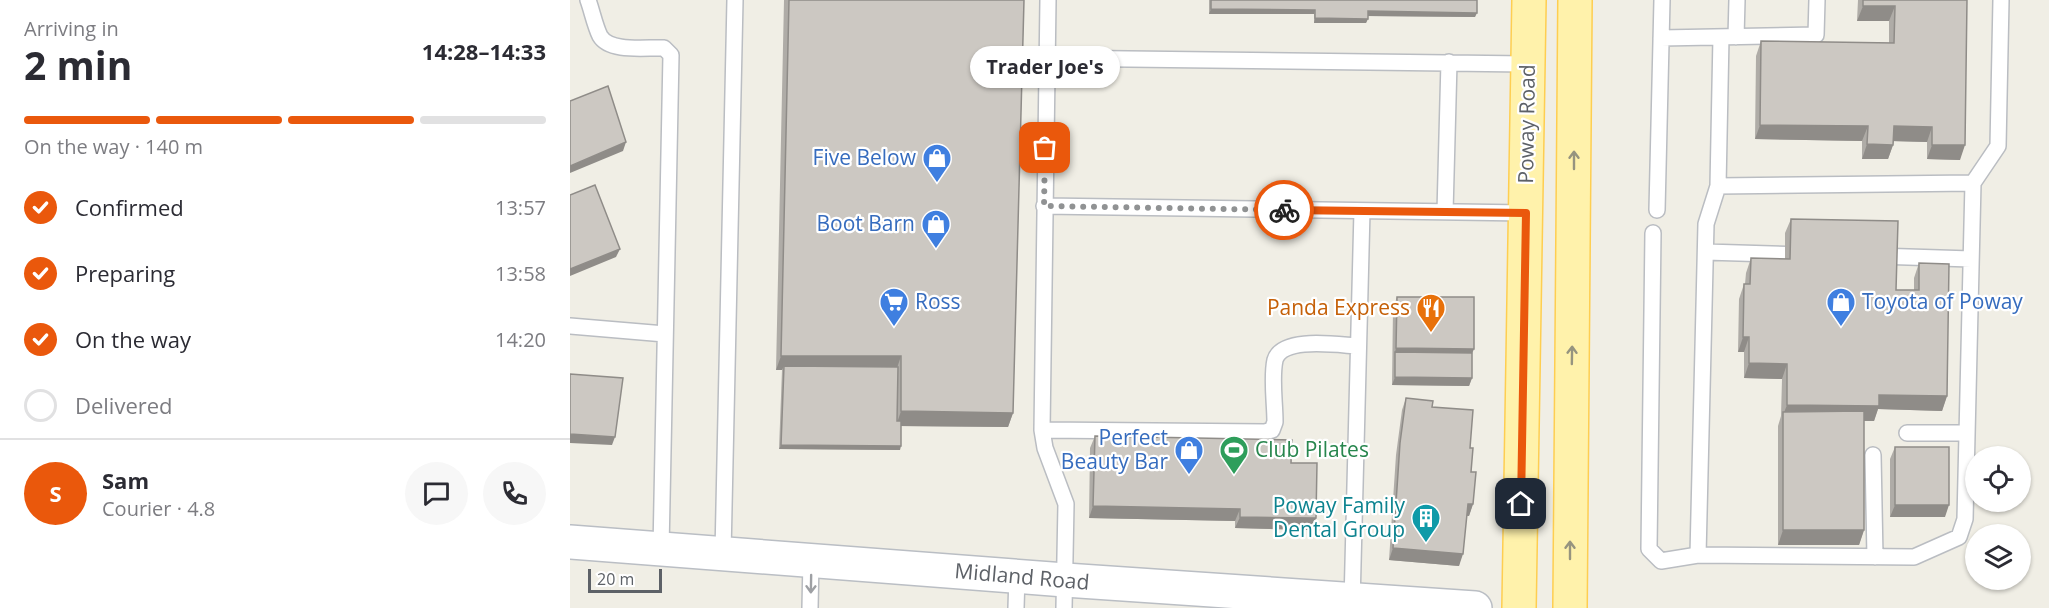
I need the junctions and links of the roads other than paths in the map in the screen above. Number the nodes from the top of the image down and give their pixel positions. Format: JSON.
{"nodes":[{"id":1,"x":588,"y":0,"type":"edge"},
{"id":2,"x":735,"y":0,"type":"edge"},
{"id":3,"x":1048,"y":0,"type":"edge"},
{"id":4,"x":1575,"y":0,"type":"edge"},
{"id":5,"x":1662,"y":0,"type":"edge"},
{"id":6,"x":1737,"y":0,"type":"edge"},
{"id":7,"x":1817,"y":0,"type":"edge"},
{"id":8,"x":2001,"y":0,"type":"edge"},
{"id":9,"x":1529,"y":3,"type":"edge"},
{"id":10,"x":1728,"y":37,"type":"junction"},
{"id":11,"x":1661,"y":38,"type":"junction"},
{"id":12,"x":1047,"y":58,"type":"junction"},
{"id":13,"x":1449,"y":62,"type":"junction"},
{"id":14,"x":1528,"y":64,"type":"junction"},
{"id":15,"x":1973,"y":183,"type":"junction"},
{"id":16,"x":1719,"y":186,"type":"junction"},
{"id":17,"x":1044,"y":206,"type":"junction"},
{"id":18,"x":1657,"y":210,"type":"dead end"},
{"id":19,"x":1362,"y":211,"type":"junction"},
{"id":20,"x":1445,"y":212,"type":"junction"},
{"id":21,"x":1526,"y":213,"type":"junction"},
{"id":22,"x":1573,"y":231,"type":"junction"},
{"id":23,"x":1653,"y":233,"type":"dead end"},
{"id":24,"x":1706,"y":252,"type":"junction"},
{"id":25,"x":1821,"y":255,"type":"edge"},
{"id":26,"x":1856,"y":256,"type":"edge"},
{"id":27,"x":1971,"y":259,"type":"junction"},
{"id":28,"x":570,"y":326,"type":"edge"},
{"id":29,"x":665,"y":334,"type":"junction"},
{"id":30,"x":1358,"y":346,"type":"junction"},
{"id":31,"x":1042,"y":430,"type":"junction"},
{"id":32,"x":1907,"y":433,"type":"dead end"},
{"id":33,"x":1967,"y":433,"type":"junction"},
{"id":34,"x":1571,"y":434,"type":"junction"},
{"id":35,"x":1873,"y":455,"type":"dead end"},
{"id":36,"x":570,"y":542,"type":"edge"},
{"id":37,"x":661,"y":549,"type":"junction"},
{"id":38,"x":723,"y":553,"type":"junction"},
{"id":39,"x":1698,"y":555,"type":"junction"},
{"id":40,"x":1875,"y":557,"type":"junction"},
{"id":41,"x":811,"y":560,"type":"junction"},
{"id":42,"x":1017,"y":592,"type":"edge"},
{"id":43,"x":1065,"y":594,"type":"edge"},
{"id":44,"x":1274,"y":601,"type":"edge"},
{"id":45,"x":1352,"y":604,"type":"edge"},
{"id":46,"x":810,"y":608,"type":"edge"},
{"id":47,"x":1475,"y":608,"type":"edge"},
{"id":48,"x":1519,"y":608,"type":"edge"},
{"id":49,"x":1570,"y":608,"type":"edge"}],
"edges":[{"from":1,"to":29,"type":"lane"},
{"from":2,"to":38,"type":"lane"},
{"from":3,"to":12,"type":"lane"},
{"from":22,"to":4,"type":"main road","one_way":true},
{"from":5,"to":11,"type":"lane"},
{"from":6,"to":10,"type":"lane"},
{"from":7,"to":10,"type":"lane"},
{"from":8,"to":15,"type":"lane"},
{"from":9,"to":14,"type":"main road","name":"Poway Road"},
{"from":9,"to":22,"type":"main road"},
{"from":10,"to":11,"type":"lane"},
{"from":10,"to":16,"type":"lane"},
{"from":11,"to":18,"type":"lane"},
{"from":12,"to":13,"type":"lane"},
{"from":12,"to":17,"type":"lane"},
{"from":13,"to":14,"type":"lane"},
{"from":13,"to":20,"type":"lane"},
{"from":14,"to":21,"type":"main road","name":"Poway Road"},
{"from":15,"to":16,"type":"lane"},
{"from":15,"to":27,"type":"lane"},
{"from":16,"to":24,"type":"lane"},
{"from":17,"to":19,"type":"lane"},
{"from":17,"to":31,"type":"lane"},
{"from":19,"to":20,"type":"lane"},
{"from":19,"to":30,"type":"lane"},
{"from":20,"to":21,"type":"lane"},
{"from":21,"to":34,"type":"main road"},
{"from":21,"to":48,"type":"main road","name":"Poway Road"},
{"from":34,"to":22,"type":"main road","one_way":true},
{"from":23,"to":39,"type":"lane"},
{"from":24,"to":25,"type":"lane"},
{"from":24,"to":39,"type":"lane"},
{"from":26,"to":27,"type":"lane"},
{"from":27,"to":33,"type":"lane"},
{"from":28,"to":29,"type":"lane"},
{"from":29,"to":37,"type":"lane"},
{"from":30,"to":31,"type":"lane"},
{"from":30,"to":45,"type":"lane"},
{"from":31,"to":43,"type":"lane"},
{"from":32,"to":33,"type":"lane"},
{"from":33,"to":40,"type":"lane"},
{"from":49,"to":34,"type":"main road","one_way":true},
{"from":35,"to":40,"type":"lane"},
{"from":36,"to":37,"type":"main road","name":"Midland Road"},
{"from":37,"to":38,"type":"main road","name":"Midland Road"},
{"from":38,"to":41,"type":"main road","name":"Midland Road"},
{"from":39,"to":40,"type":"lane"},
{"from":41,"to":42,"type":"main road","name":"Midland Road"},
{"from":41,"to":46,"type":"lane","one_way":true},
{"from":42,"to":43,"type":"main road","name":"Midland Road"},
{"from":43,"to":44,"type":"main road","name":"Midland Road"},
{"from":44,"to":45,"type":"main road","name":"Midland Road"},
{"from":45,"to":47,"type":"main road","name":"Midland Road"}]}
